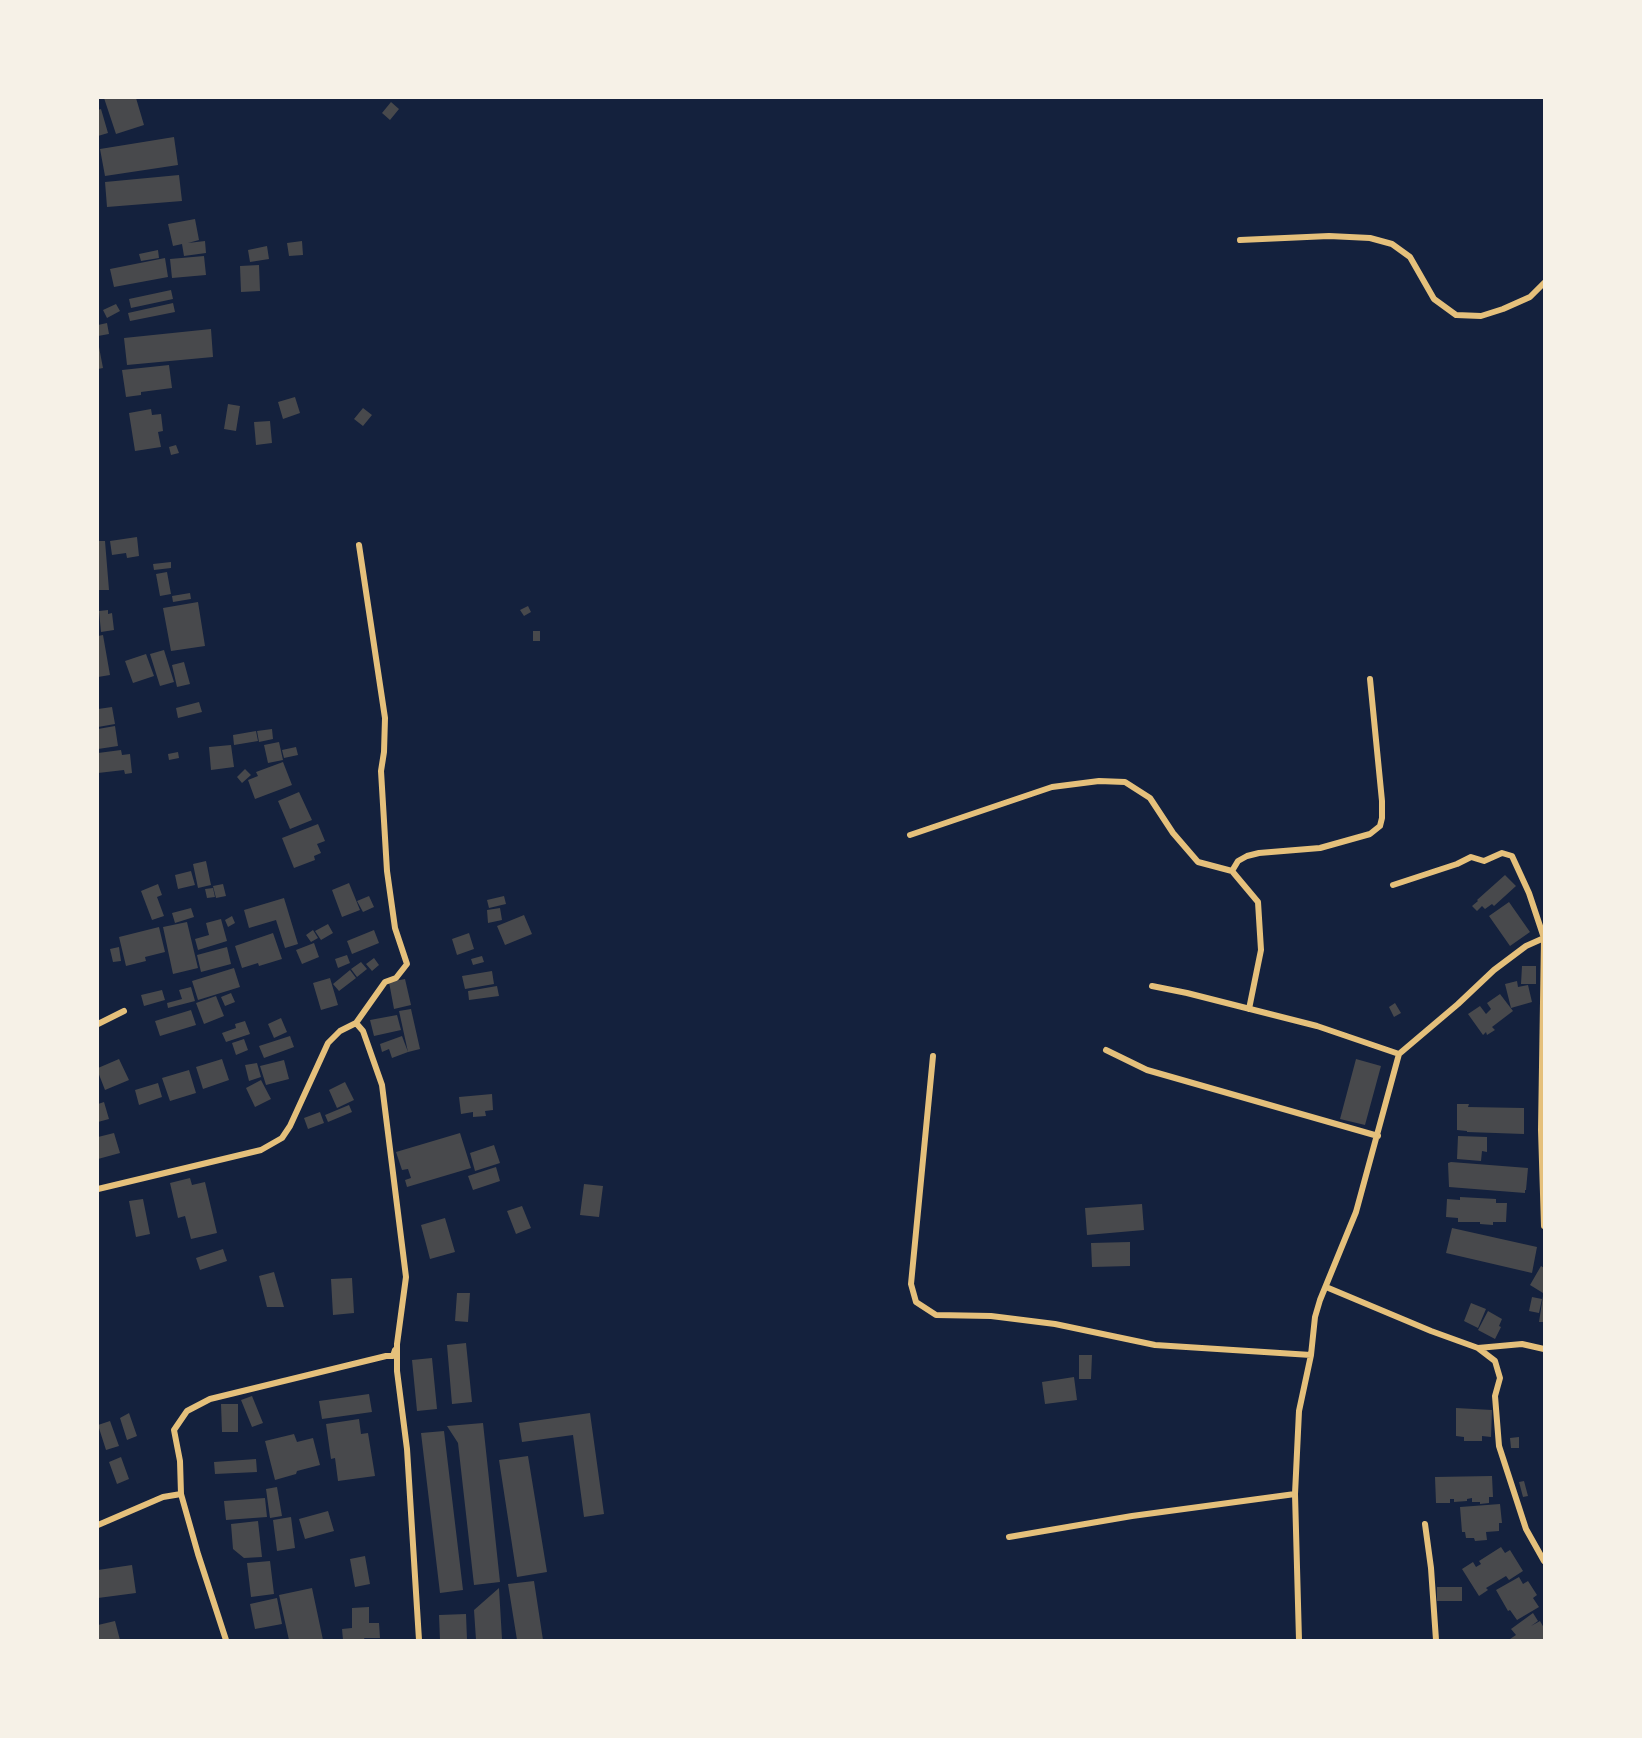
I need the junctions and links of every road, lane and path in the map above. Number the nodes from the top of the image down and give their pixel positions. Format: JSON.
{"nodes":[{"id":1,"x":1240,"y":240,"type":"dead end"},
{"id":2,"x":1545,"y":283,"type":"edge"},
{"id":3,"x":359,"y":545,"type":"dead end"},
{"id":4,"x":1370,"y":679,"type":"dead end"},
{"id":5,"x":910,"y":835,"type":"dead end"},
{"id":6,"x":1232,"y":871,"type":"junction"},
{"id":7,"x":1393,"y":885,"type":"dead end"},
{"id":8,"x":1545,"y":938,"type":"edge"},
{"id":9,"x":1152,"y":986,"type":"dead end"},
{"id":10,"x":1249,"y":1009,"type":"junction"},
{"id":11,"x":124,"y":1011,"type":"dead end"},
{"id":12,"x":356,"y":1023,"type":"junction"},
{"id":13,"x":98,"y":1024,"type":"edge"},
{"id":14,"x":1106,"y":1050,"type":"dead end"},
{"id":15,"x":1399,"y":1054,"type":"junction"},
{"id":16,"x":933,"y":1056,"type":"dead end"},
{"id":17,"x":1378,"y":1136,"type":"junction"},
{"id":18,"x":98,"y":1189,"type":"edge"},
{"id":19,"x":1545,"y":1226,"type":"edge"},
{"id":20,"x":1326,"y":1287,"type":"junction"},
{"id":21,"x":397,"y":1344,"type":"junction"},
{"id":22,"x":1478,"y":1348,"type":"junction"},
{"id":23,"x":1545,"y":1349,"type":"edge"},
{"id":24,"x":1311,"y":1355,"type":"junction"},
{"id":25,"x":181,"y":1494,"type":"junction"},
{"id":26,"x":1295,"y":1494,"type":"junction"},
{"id":27,"x":1425,"y":1524,"type":"dead end"},
{"id":28,"x":98,"y":1525,"type":"edge"},
{"id":29,"x":1009,"y":1538,"type":"dead end"},
{"id":30,"x":1545,"y":1561,"type":"edge"},
{"id":31,"x":226,"y":1641,"type":"edge"},
{"id":32,"x":419,"y":1641,"type":"edge"},
{"id":33,"x":1299,"y":1641,"type":"edge"},
{"id":34,"x":1436,"y":1641,"type":"edge"}],
"edges":[{"from":1,"to":2,"type":"street"},
{"from":3,"to":12,"type":"street"},
{"from":4,"to":6,"type":"street"},
{"from":5,"to":6,"type":"street"},
{"from":6,"to":10,"type":"street"},
{"from":7,"to":8,"type":"street"},
{"from":8,"to":15,"type":"street"},
{"from":8,"to":19,"type":"street"},
{"from":9,"to":10,"type":"street"},
{"from":10,"to":15,"type":"street"},
{"from":11,"to":13,"type":"street"},
{"from":12,"to":18,"type":"street"},
{"from":12,"to":21,"type":"street"},
{"from":14,"to":17,"type":"street"},
{"from":15,"to":17,"type":"street"},
{"from":16,"to":24,"type":"street"},
{"from":17,"to":20,"type":"street"},
{"from":20,"to":22,"type":"street"},
{"from":20,"to":24,"type":"street"},
{"from":21,"to":25,"type":"street"},
{"from":21,"to":32,"type":"street"},
{"from":22,"to":23,"type":"street"},
{"from":22,"to":30,"type":"street"},
{"from":24,"to":26,"type":"street"},
{"from":25,"to":28,"type":"street"},
{"from":25,"to":31,"type":"street"},
{"from":26,"to":29,"type":"street"},
{"from":26,"to":33,"type":"street"},
{"from":27,"to":34,"type":"street"}]}
